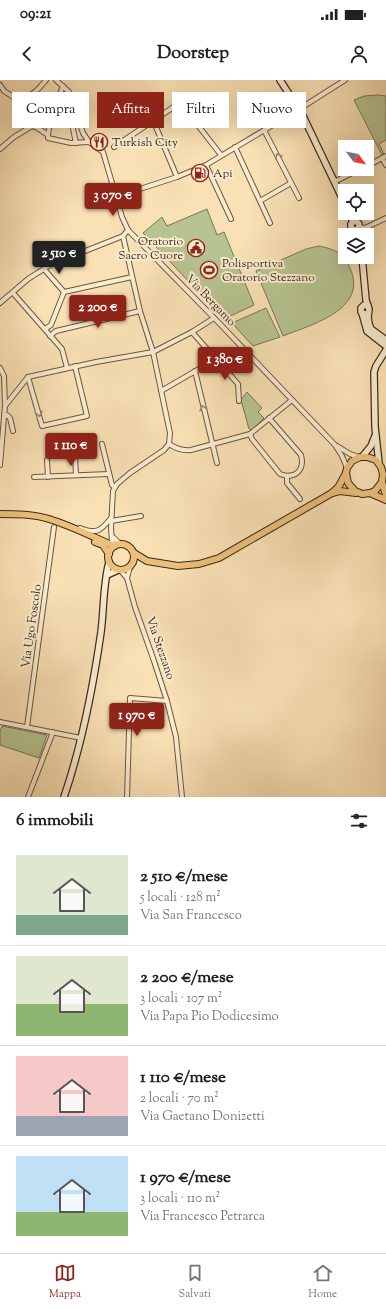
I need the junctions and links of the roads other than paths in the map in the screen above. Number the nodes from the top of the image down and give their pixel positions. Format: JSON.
{"nodes":[{"id":1,"x":46,"y":80,"type":"edge"},
{"id":2,"x":56,"y":80,"type":"edge"},
{"id":3,"x":280,"y":80,"type":"edge"},
{"id":4,"x":345,"y":80,"type":"edge"},
{"id":5,"x":337,"y":82,"type":"edge"},
{"id":6,"x":0,"y":85,"type":"edge"},
{"id":7,"x":63,"y":86,"type":"junction"},
{"id":8,"x":36,"y":92,"type":"edge"},
{"id":9,"x":70,"y":92,"type":"edge"},
{"id":10,"x":288,"y":92,"type":"edge"},
{"id":11,"x":12,"y":96,"type":"edge"},
{"id":12,"x":306,"y":104,"type":"edge"},
{"id":13,"x":306,"y":124,"type":"edge"},
{"id":14,"x":28,"y":128,"type":"edge"},
{"id":15,"x":38,"y":128,"type":"edge"},
{"id":16,"x":73,"y":128,"type":"edge"},
{"id":17,"x":81,"y":128,"type":"edge"},
{"id":18,"x":141,"y":128,"type":"edge"},
{"id":19,"x":156,"y":128,"type":"edge"},
{"id":20,"x":200,"y":128,"type":"edge"},
{"id":21,"x":267,"y":128,"type":"edge"},
{"id":22,"x":264,"y":130,"type":"junction"},
{"id":23,"x":48,"y":135,"type":"junction"},
{"id":24,"x":90,"y":142,"type":"junction"},
{"id":25,"x":76,"y":143,"type":"junction"},
{"id":26,"x":114,"y":146,"type":"dead end"},
{"id":27,"x":235,"y":147,"type":"junction"},
{"id":28,"x":0,"y":149,"type":"edge"},
{"id":29,"x":221,"y":156,"type":"junction"},
{"id":30,"x":384,"y":157,"type":"edge"},
{"id":31,"x":374,"y":162,"type":"edge"},
{"id":32,"x":206,"y":164,"type":"junction"},
{"id":33,"x":386,"y":165,"type":"edge"},
{"id":34,"x":346,"y":176,"type":"edge"},
{"id":35,"x":177,"y":177,"type":"junction"},
{"id":36,"x":334,"y":182,"type":"junction"},
{"id":37,"x":291,"y":183,"type":"junction"},
{"id":38,"x":338,"y":190,"type":"edge"},
{"id":39,"x":115,"y":197,"type":"junction"},
{"id":40,"x":299,"y":198,"type":"dead end"},
{"id":41,"x":260,"y":201,"type":"junction"},
{"id":42,"x":386,"y":218,"type":"edge"},
{"id":43,"x":231,"y":219,"type":"dead end"},
{"id":44,"x":352,"y":220,"type":"edge"},
{"id":45,"x":270,"y":223,"type":"dead end"},
{"id":46,"x":355,"y":228,"type":"edge"},
{"id":47,"x":363,"y":228,"type":"edge"},
{"id":48,"x":128,"y":230,"type":"junction"},
{"id":49,"x":123,"y":236,"type":"junction"},
{"id":50,"x":359,"y":264,"type":"edge"},
{"id":51,"x":363,"y":264,"type":"edge"},
{"id":52,"x":44,"y":268,"type":"junction"},
{"id":53,"x":132,"y":277,"type":"junction"},
{"id":54,"x":64,"y":292,"type":"junction"},
{"id":55,"x":13,"y":293,"type":"junction"},
{"id":56,"x":0,"y":303,"type":"edge"},
{"id":57,"x":366,"y":308,"type":"junction"},
{"id":58,"x":140,"y":311,"type":"junction"},
{"id":59,"x":214,"y":318,"type":"junction"},
{"id":60,"x":51,"y":325,"type":"junction"},
{"id":61,"x":45,"y":330,"type":"junction"},
{"id":62,"x":56,"y":331,"type":"junction"},
{"id":63,"x":192,"y":332,"type":"junction"},
{"id":64,"x":50,"y":336,"type":"junction"},
{"id":65,"x":386,"y":340,"type":"edge"},
{"id":66,"x":386,"y":346,"type":"edge"},
{"id":67,"x":386,"y":350,"type":"edge"},
{"id":68,"x":153,"y":352,"type":"junction"},
{"id":69,"x":216,"y":359,"type":"junction"},
{"id":70,"x":75,"y":366,"type":"junction"},
{"id":71,"x":0,"y":368,"type":"edge"},
{"id":72,"x":67,"y":368,"type":"junction"},
{"id":73,"x":195,"y":371,"type":"junction"},
{"id":74,"x":28,"y":377,"type":"junction"},
{"id":75,"x":161,"y":391,"type":"junction"},
{"id":76,"x":292,"y":400,"type":"junction"},
{"id":77,"x":239,"y":401,"type":"dead end"},
{"id":78,"x":5,"y":406,"type":"junction"},
{"id":79,"x":4,"y":417,"type":"junction"},
{"id":80,"x":269,"y":418,"type":"junction"},
{"id":81,"x":0,"y":421,"type":"edge"},
{"id":82,"x":376,"y":430,"type":"junction"},
{"id":83,"x":13,"y":431,"type":"dead end"},
{"id":84,"x":250,"y":434,"type":"junction"},
{"id":85,"x":102,"y":444,"type":"dead end"},
{"id":86,"x":169,"y":444,"type":"junction"},
{"id":87,"x":212,"y":444,"type":"junction"},
{"id":88,"x":335,"y":445,"type":"junction"},
{"id":89,"x":75,"y":455,"type":"dead end"},
{"id":90,"x":361,"y":457,"type":"junction"},
{"id":91,"x":47,"y":460,"type":"dead end"},
{"id":92,"x":217,"y":463,"type":"dead end"},
{"id":93,"x":379,"y":463,"type":"junction"},
{"id":94,"x":0,"y":465,"type":"edge"},
{"id":95,"x":347,"y":471,"type":"junction"},
{"id":96,"x":109,"y":474,"type":"junction"},
{"id":97,"x":76,"y":475,"type":"junction"},
{"id":98,"x":34,"y":477,"type":"dead end"},
{"id":99,"x":48,"y":477,"type":"junction"},
{"id":100,"x":287,"y":477,"type":"junction"},
{"id":101,"x":382,"y":482,"type":"junction"},
{"id":102,"x":115,"y":487,"type":"junction"},
{"id":103,"x":332,"y":493,"type":"junction"},
{"id":104,"x":358,"y":493,"type":"junction"},
{"id":105,"x":370,"y":493,"type":"junction"},
{"id":106,"x":386,"y":495,"type":"edge"},
{"id":107,"x":300,"y":499,"type":"dead end"},
{"id":108,"x":386,"y":500,"type":"edge"},
{"id":109,"x":0,"y":514,"type":"edge"},
{"id":110,"x":140,"y":516,"type":"dead end"},
{"id":111,"x":111,"y":519,"type":"junction"},
{"id":112,"x":59,"y":525,"type":"junction"},
{"id":113,"x":113,"y":537,"type":"junction"},
{"id":114,"x":122,"y":544,"type":"junction"},
{"id":115,"x":115,"y":546,"type":"junction"},
{"id":116,"x":134,"y":553,"type":"junction"},
{"id":117,"x":109,"y":554,"type":"junction"},
{"id":118,"x":147,"y":561,"type":"junction"},
{"id":119,"x":109,"y":562,"type":"junction"},
{"id":120,"x":131,"y":566,"type":"junction"},
{"id":121,"x":119,"y":570,"type":"junction"},
{"id":122,"x":108,"y":574,"type":"junction"},
{"id":123,"x":127,"y":578,"type":"junction"},
{"id":124,"x":167,"y":701,"type":"junction"},
{"id":125,"x":0,"y":723,"type":"edge"},
{"id":126,"x":27,"y":727,"type":"junction"},
{"id":127,"x":53,"y":732,"type":"junction"},
{"id":128,"x":81,"y":738,"type":"junction"},
{"id":129,"x":28,"y":797,"type":"edge"},
{"id":130,"x":64,"y":797,"type":"edge"},
{"id":131,"x":128,"y":797,"type":"edge"},
{"id":132,"x":182,"y":797,"type":"edge"}],
"edges":[{"from":1,"to":8,"type":"street"},
{"from":2,"to":7,"type":"street"},
{"from":3,"to":10,"type":"street"},
{"from":4,"to":5,"type":"street"},
{"from":5,"to":12,"type":"street"},
{"from":6,"to":11,"type":"street"},
{"from":7,"to":9,"type":"street"},
{"from":7,"to":23,"type":"street"},
{"from":13,"to":36,"type":"street"},
{"from":14,"to":28,"type":"street"},
{"from":15,"to":23,"type":"street"},
{"from":16,"to":25,"type":"street"},
{"from":17,"to":24,"type":"street"},
{"from":18,"to":26,"type":"street"},
{"from":19,"to":35,"type":"street"},
{"from":20,"to":29,"type":"street"},
{"from":21,"to":22,"type":"street"},
{"from":22,"to":27,"type":"street"},
{"from":37,"to":22,"type":"street","one_way":true},
{"from":23,"to":25,"type":"street"},
{"from":24,"to":25,"type":"street"},
{"from":24,"to":39,"type":"street","name":"Via Bergamo"},
{"from":27,"to":29,"type":"street"},
{"from":27,"to":41,"type":"street"},
{"from":29,"to":32,"type":"street"},
{"from":30,"to":31,"type":"street"},
{"from":30,"to":33,"type":"street"},
{"from":32,"to":35,"type":"street"},
{"from":32,"to":43,"type":"street"},
{"from":34,"to":36,"type":"street"},
{"from":35,"to":39,"type":"street"},
{"from":36,"to":38,"type":"street"},
{"from":37,"to":40,"type":"street"},
{"from":37,"to":41,"type":"street"},
{"from":39,"to":48,"type":"street","name":"Via Bergamo"},
{"from":41,"to":45,"type":"street"},
{"from":42,"to":47,"type":"street"},
{"from":44,"to":46,"type":"street"},
{"from":48,"to":49,"type":"street"},
{"from":48,"to":59,"type":"street","name":"Via Bergamo"},
{"from":49,"to":52,"type":"street"},
{"from":49,"to":53,"type":"street"},
{"from":50,"to":57,"type":"street"},
{"from":51,"to":57,"type":"street"},
{"from":52,"to":54,"type":"street"},
{"from":52,"to":55,"type":"street"},
{"from":53,"to":54,"type":"street"},
{"from":53,"to":58,"type":"street"},
{"from":54,"to":60,"type":"street"},
{"from":55,"to":56,"type":"street"},
{"from":55,"to":61,"type":"street"},
{"from":57,"to":65,"type":"street"},
{"from":57,"to":66,"type":"street"},
{"from":58,"to":62,"type":"street"},
{"from":58,"to":68,"type":"street"},
{"from":59,"to":63,"type":"street"},
{"from":59,"to":76,"type":"street","name":"Via Bergamo"},
{"from":60,"to":61,"type":"street"},
{"from":60,"to":62,"type":"street"},
{"from":61,"to":64,"type":"street"},
{"from":62,"to":64,"type":"street"},
{"from":63,"to":68,"type":"street"},
{"from":63,"to":69,"type":"street"},
{"from":64,"to":72,"type":"street"},
{"from":67,"to":82,"type":"street"},
{"from":68,"to":70,"type":"street"},
{"from":68,"to":75,"type":"street"},
{"from":69,"to":73,"type":"street"},
{"from":69,"to":77,"type":"street"},
{"from":70,"to":72,"type":"street"},
{"from":74,"to":70,"type":"street","one_way":true},
{"from":71,"to":78,"type":"street"},
{"from":72,"to":74,"type":"street"},
{"from":73,"to":75,"type":"street"},
{"from":87,"to":73,"type":"street","one_way":true},
{"from":74,"to":78,"type":"street"},
{"from":75,"to":86,"type":"street"},
{"from":76,"to":80,"type":"street"},
{"from":76,"to":88,"type":"street","name":"Via Bergamo"},
{"from":78,"to":79,"type":"street"},
{"from":79,"to":81,"type":"street"},
{"from":79,"to":83,"type":"street"},
{"from":79,"to":94,"type":"street"},
{"from":80,"to":84,"type":"street"},
{"from":80,"to":100,"type":"street"},
{"from":82,"to":90,"type":"street"},
{"from":82,"to":93,"type":"street"},
{"from":84,"to":87,"type":"street"},
{"from":84,"to":100,"type":"street"},
{"from":85,"to":96,"type":"street"},
{"from":86,"to":87,"type":"street"},
{"from":86,"to":102,"type":"street"},
{"from":87,"to":92,"type":"street"},
{"from":88,"to":90,"type":"street","name":"Via Bergamo"},
{"from":88,"to":95,"type":"street","name":"Via Bergamo"},
{"from":89,"to":97,"type":"street"},
{"from":90,"to":93,"type":"main road"},
{"from":90,"to":95,"type":"main road"},
{"from":91,"to":99,"type":"street"},
{"from":93,"to":101,"type":"main road"},
{"from":95,"to":103,"type":"main road"},
{"from":95,"to":104,"type":"main road"},
{"from":96,"to":97,"type":"street"},
{"from":96,"to":102,"type":"street"},
{"from":97,"to":99,"type":"street"},
{"from":98,"to":99,"type":"street"},
{"from":100,"to":107,"type":"street"},
{"from":101,"to":105,"type":"main road"},
{"from":101,"to":106,"type":"main road"},
{"from":102,"to":111,"type":"street"},
{"from":103,"to":104,"type":"main road"},
{"from":103,"to":118,"type":"main road"},
{"from":104,"to":105,"type":"main road"},
{"from":105,"to":108,"type":"main road"},
{"from":109,"to":112,"type":"main road"},
{"from":110,"to":111,"type":"street"},
{"from":111,"to":112,"type":"street"},
{"from":111,"to":113,"type":"street"},
{"from":112,"to":115,"type":"main road"},
{"from":112,"to":117,"type":"main road"},
{"from":112,"to":126,"type":"street","name":"Via Ugo Foscolo"},
{"from":113,"to":114,"type":"street"},
{"from":113,"to":115,"type":"street"},
{"from":114,"to":115,"type":"main road"},
{"from":114,"to":116,"type":"main road"},
{"from":115,"to":117,"type":"main road"},
{"from":116,"to":118,"type":"main road"},
{"from":116,"to":120,"type":"main road"},
{"from":117,"to":119,"type":"main road"},
{"from":118,"to":120,"type":"main road"},
{"from":119,"to":121,"type":"main road"},
{"from":119,"to":122,"type":"street"},
{"from":120,"to":121,"type":"main road"},
{"from":120,"to":123,"type":"street"},
{"from":121,"to":122,"type":"street"},
{"from":121,"to":123,"type":"street","name":"Via Stezzano"},
{"from":122,"to":128,"type":"street"},
{"from":123,"to":124,"type":"street","name":"Via Stezzano"},
{"from":124,"to":131,"type":"street"},
{"from":124,"to":132,"type":"street","name":"Via Stezzano"},
{"from":125,"to":126,"type":"street"},
{"from":126,"to":127,"type":"street"},
{"from":127,"to":128,"type":"street"},
{"from":127,"to":129,"type":"street"},
{"from":128,"to":130,"type":"street"}]}
